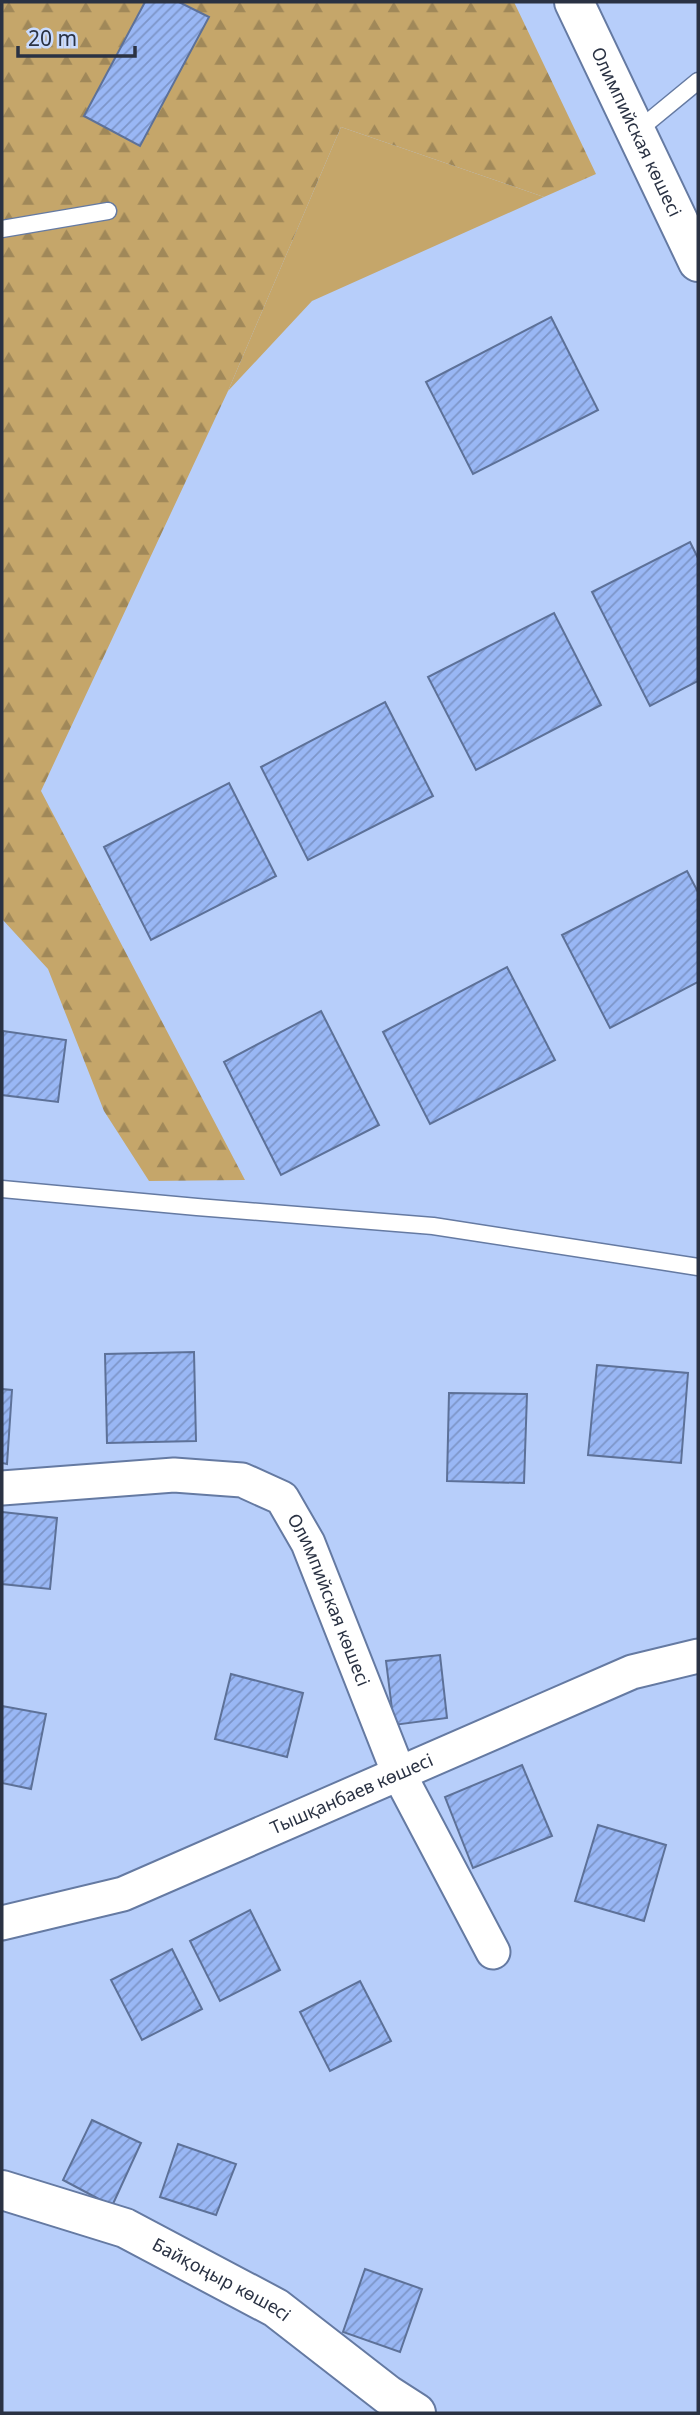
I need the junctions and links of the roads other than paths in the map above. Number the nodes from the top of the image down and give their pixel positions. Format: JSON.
{"nodes":[{"id":1,"x":573,"y":2,"type":"edge"},
{"id":2,"x":698,"y":81,"type":"edge"},
{"id":3,"x":636,"y":132,"type":"junction"},
{"id":4,"x":108,"y":211,"type":"dead end"},
{"id":5,"x":2,"y":229,"type":"edge"},
{"id":6,"x":698,"y":262,"type":"edge"},
{"id":7,"x":2,"y":1189,"type":"edge"},
{"id":8,"x":698,"y":1267,"type":"edge"},
{"id":9,"x":2,"y":1488,"type":"edge"},
{"id":10,"x":698,"y":1656,"type":"edge"},
{"id":11,"x":399,"y":1774,"type":"junction"},
{"id":12,"x":2,"y":1923,"type":"edge"},
{"id":13,"x":493,"y":1952,"type":"dead end"},
{"id":14,"x":2,"y":2190,"type":"edge"},
{"id":15,"x":416,"y":2413,"type":"edge"}],
"edges":[{"from":1,"to":3,"type":"street","name":"Олимпийская көшесі"},
{"from":2,"to":3,"type":"lane"},
{"from":3,"to":6,"type":"street","name":"Олимпийская көшесі"},
{"from":4,"to":5,"type":"lane"},
{"from":7,"to":8,"type":"lane"},
{"from":9,"to":11,"type":"street","name":"Олимпийская көшесі"},
{"from":10,"to":11,"type":"street","name":"Тышқанбаев көшесі"},
{"from":11,"to":12,"type":"street","name":"Тышқанбаев көшесі"},
{"from":11,"to":13,"type":"street","name":"Олимпийская көшесі"},
{"from":14,"to":15,"type":"street","name":"Байқоңыр көшесі"}]}
